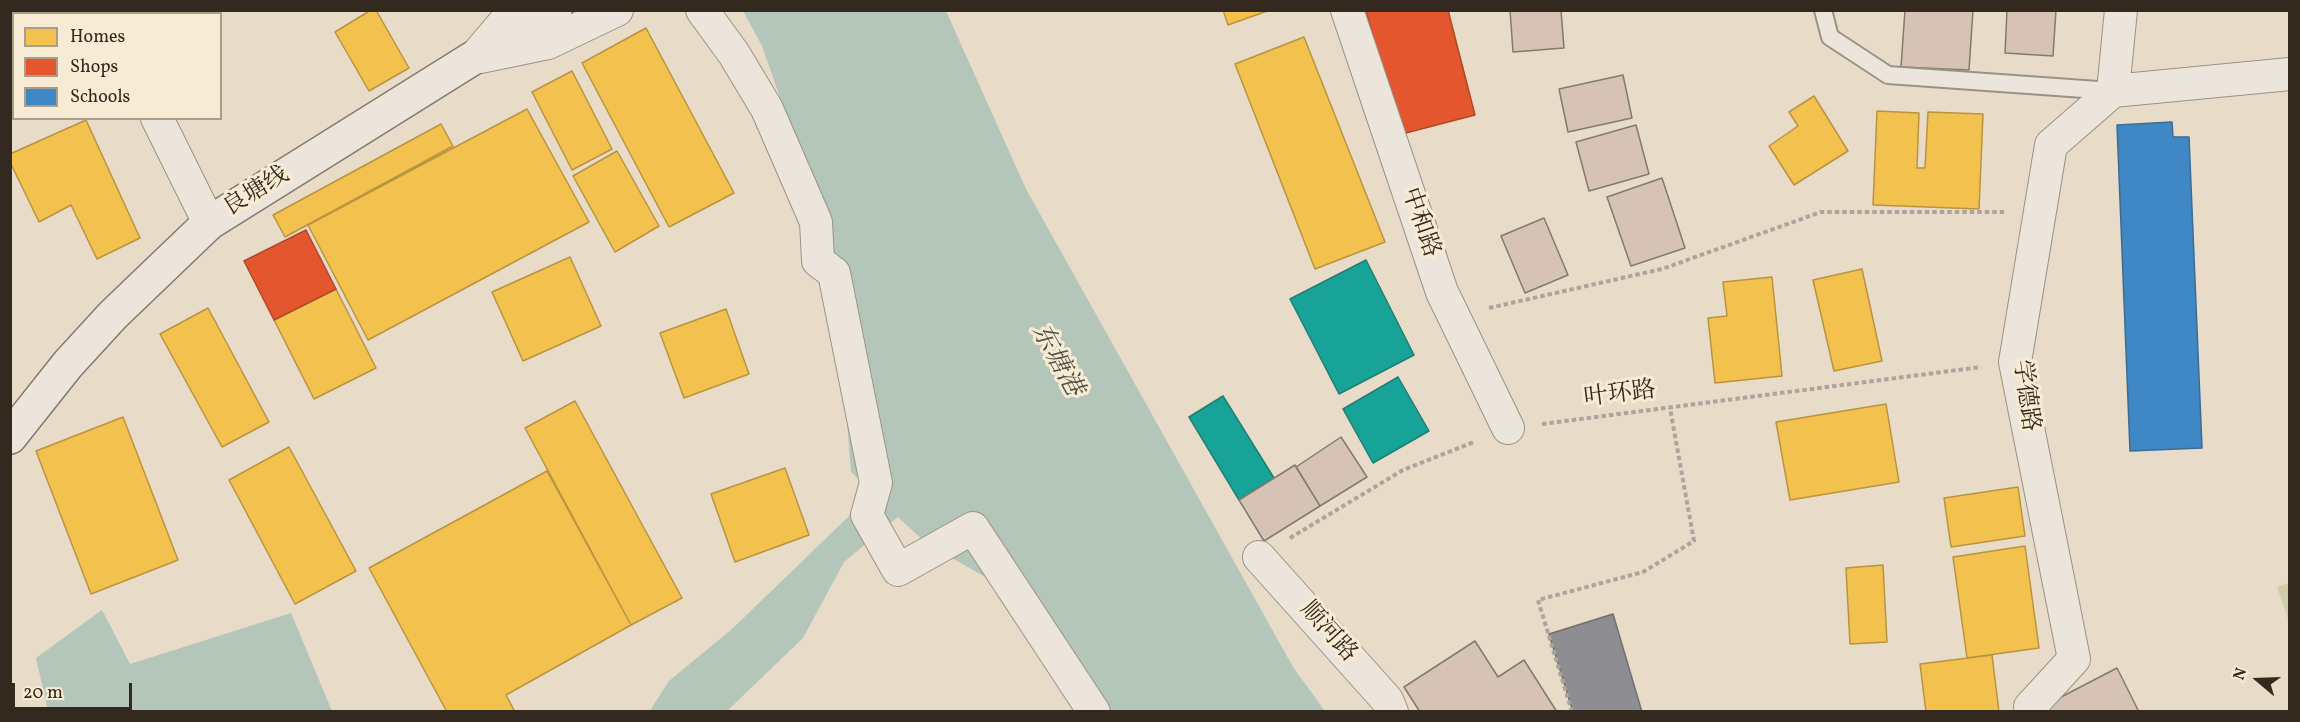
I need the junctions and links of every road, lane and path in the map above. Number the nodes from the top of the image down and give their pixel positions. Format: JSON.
{"nodes":[{"id":1,"x":515,"y":10,"type":"edge"},
{"id":2,"x":555,"y":10,"type":"edge"},
{"id":3,"x":617,"y":10,"type":"edge"},
{"id":4,"x":702,"y":10,"type":"edge"},
{"id":5,"x":1347,"y":10,"type":"edge"},
{"id":6,"x":1823,"y":10,"type":"edge"},
{"id":7,"x":2121,"y":10,"type":"edge"},
{"id":8,"x":473,"y":58,"type":"junction"},
{"id":9,"x":2289,"y":74,"type":"edge"},
{"id":10,"x":2113,"y":91,"type":"junction"},
{"id":11,"x":158,"y":120,"type":"edge"},
{"id":12,"x":2041,"y":212,"type":"junction"},
{"id":13,"x":209,"y":223,"type":"junction"},
{"id":14,"x":1454,"y":316,"type":"junction"},
{"id":15,"x":2015,"y":362,"type":"junction"},
{"id":16,"x":1670,"y":408,"type":"junction"},
{"id":17,"x":1508,"y":428,"type":"junction"},
{"id":18,"x":10,"y":438,"type":"edge"},
{"id":19,"x":1259,"y":557,"type":"joint"},
{"id":20,"x":1094,"y":711,"type":"edge"},
{"id":21,"x":1392,"y":711,"type":"edge"},
{"id":22,"x":1572,"y":711,"type":"edge"},
{"id":23,"x":2031,"y":711,"type":"edge"}],
"edges":[{"from":1,"to":8,"type":"street"},
{"from":2,"to":8,"type":"main road","name":"良塘线"},
{"from":3,"to":8,"type":"street"},
{"from":4,"to":20,"type":"street"},
{"from":5,"to":14,"type":"street","name":"中和路"},
{"from":6,"to":10,"type":"lane"},
{"from":7,"to":10,"type":"street"},
{"from":8,"to":13,"type":"main road","name":"良塘线"},
{"from":9,"to":10,"type":"street"},
{"from":10,"to":12,"type":"street","name":"学德路"},
{"from":11,"to":13,"type":"street"},
{"from":12,"to":14,"type":"path"},
{"from":12,"to":15,"type":"street","name":"学德路"},
{"from":13,"to":18,"type":"main road","name":"良塘线"},
{"from":14,"to":17,"type":"street","name":"中和路"},
{"from":15,"to":16,"type":"path","name":"叶环路"},
{"from":15,"to":23,"type":"street","name":"学德路"},
{"from":16,"to":17,"type":"path","name":"叶环路"},
{"from":16,"to":22,"type":"path"},
{"from":17,"to":19,"type":"path","name":"叶环路"},
{"from":19,"to":21,"type":"street","name":"顺河路"}]}
